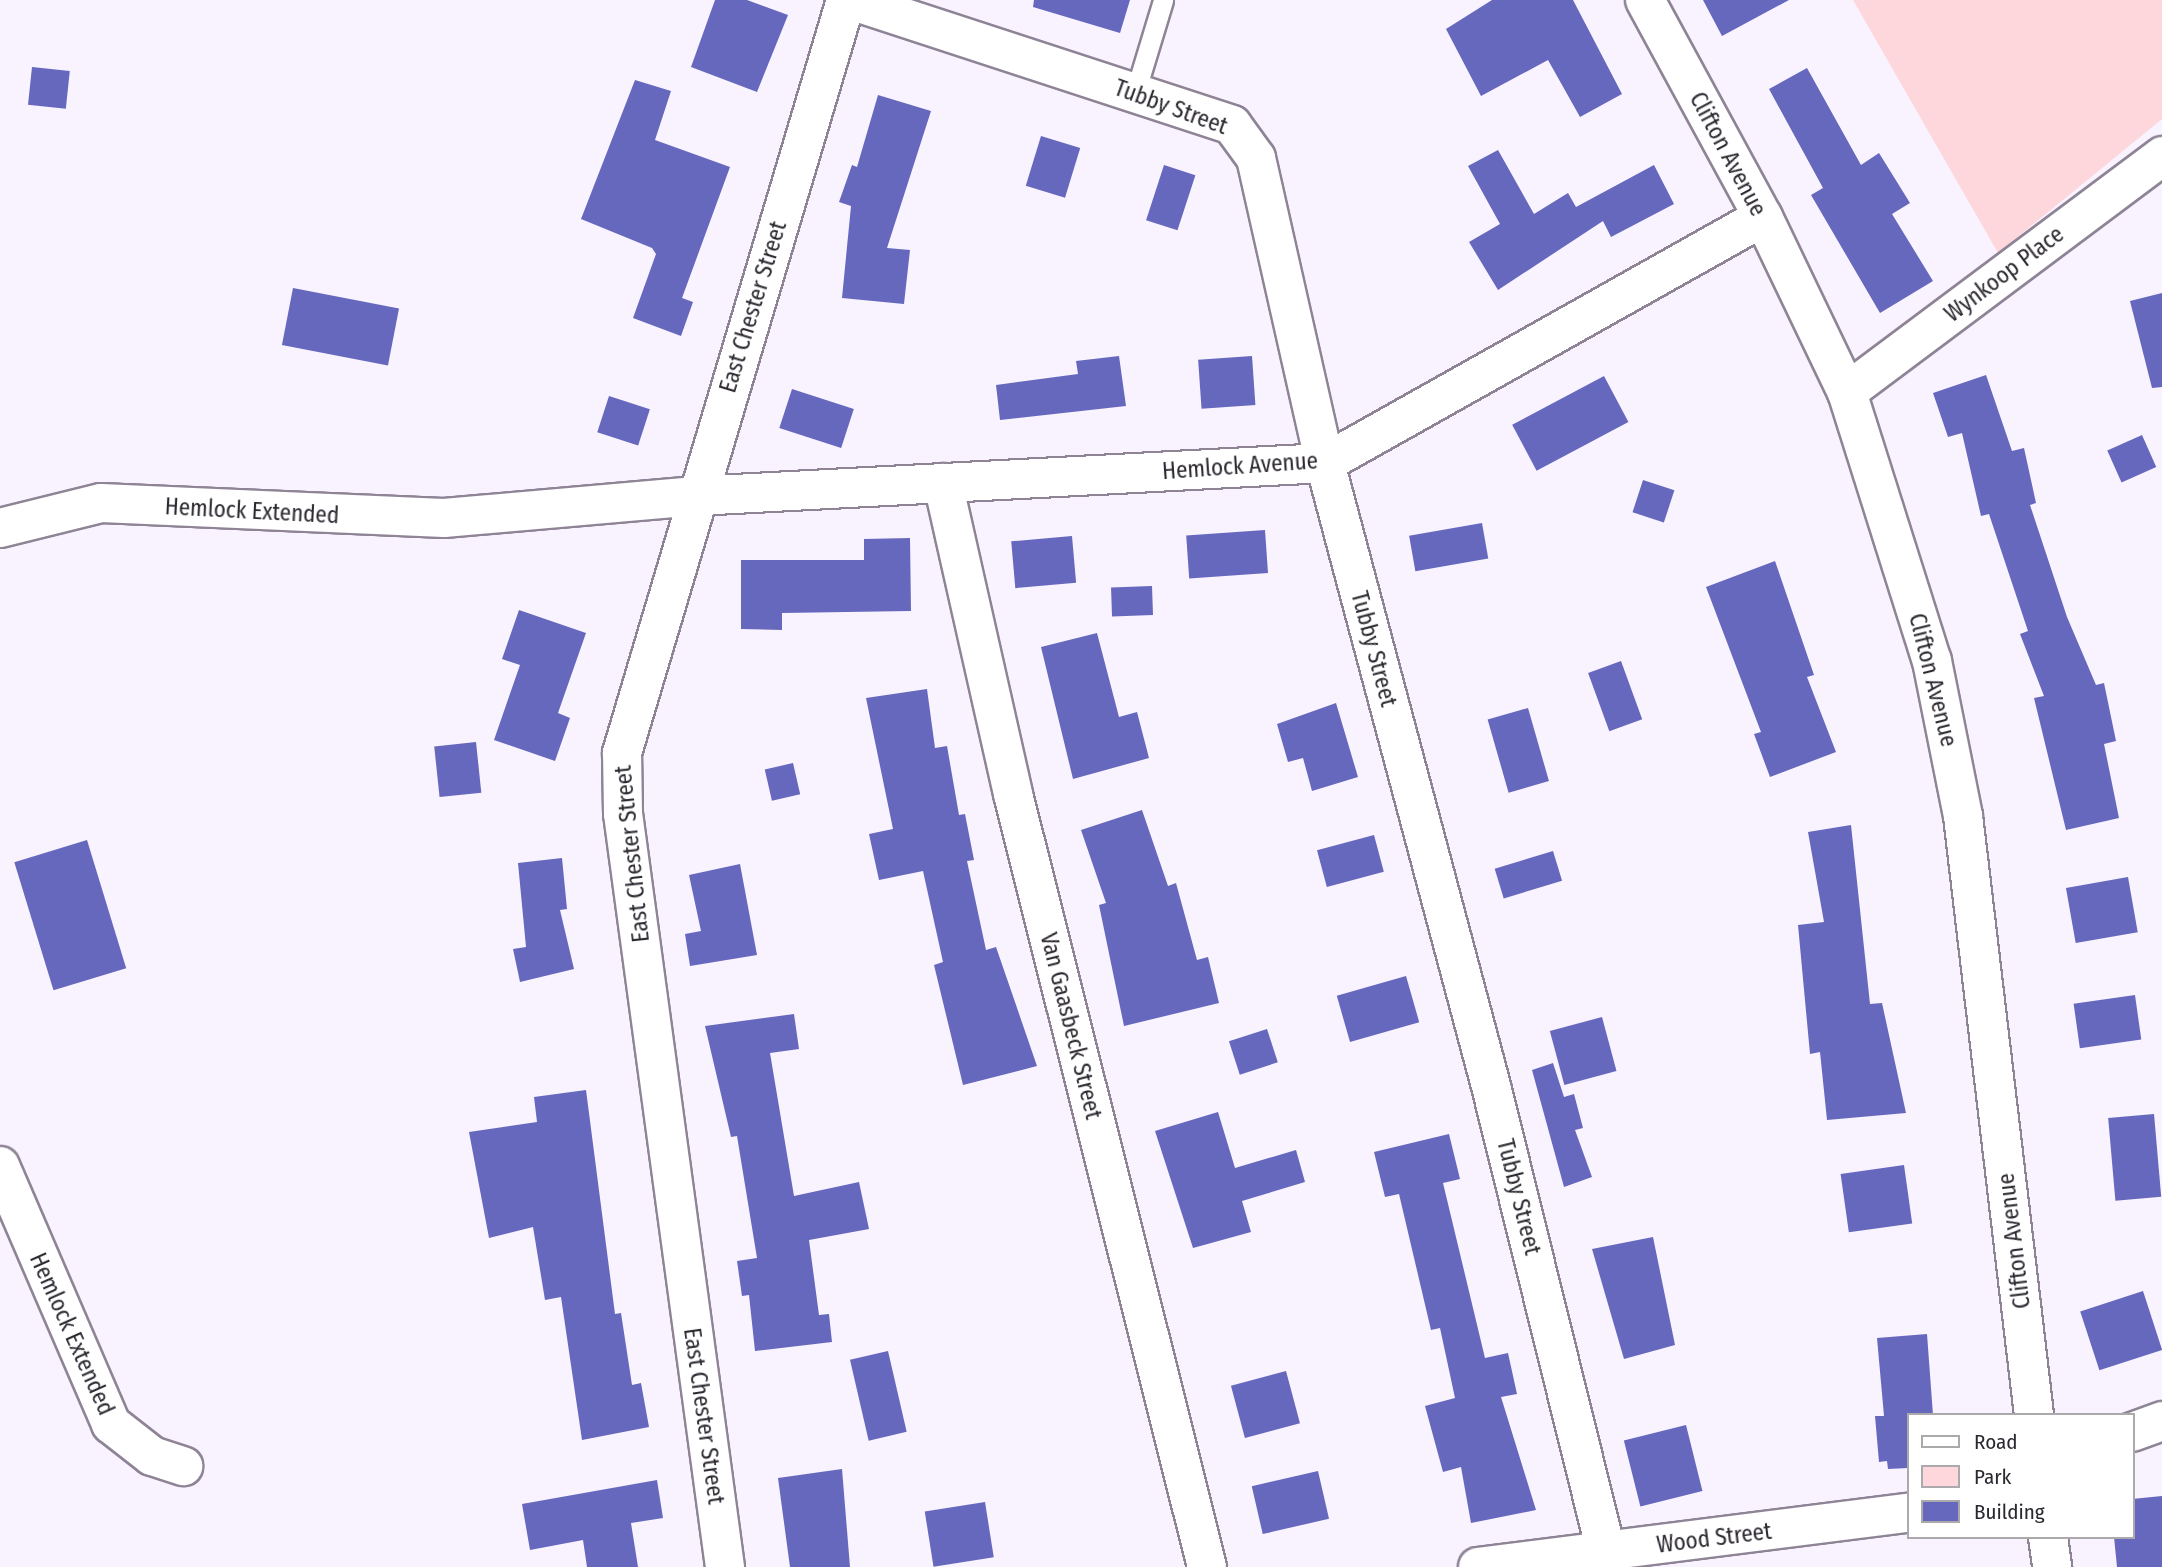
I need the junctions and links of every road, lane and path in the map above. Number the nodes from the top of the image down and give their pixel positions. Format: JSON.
{"nodes":[{"id":1,"x":848,"y":0,"type":"edge"},
{"id":2,"x":1163,"y":0,"type":"edge"},
{"id":3,"x":1645,"y":0,"type":"edge"},
{"id":4,"x":1135,"y":93,"type":"junction"},
{"id":5,"x":2162,"y":156,"type":"edge"},
{"id":6,"x":1763,"y":217,"type":"junction"},
{"id":7,"x":1846,"y":392,"type":"junction"},
{"id":8,"x":1325,"y":463,"type":"junction"},
{"id":9,"x":943,"y":483,"type":"junction"},
{"id":10,"x":696,"y":496,"type":"junction"},
{"id":11,"x":0,"y":528,"type":"edge"},
{"id":12,"x":0,"y":1166,"type":"edge"},
{"id":13,"x":2034,"y":1413,"type":"edge"},
{"id":14,"x":2162,"y":1421,"type":"edge"},
{"id":15,"x":2134,"y":1431,"type":"edge"},
{"id":16,"x":183,"y":1466,"type":"dead end"},
{"id":17,"x":1906,"y":1513,"type":"edge"},
{"id":18,"x":2048,"y":1539,"type":"edge"},
{"id":19,"x":1608,"y":1559,"type":"edge"},
{"id":20,"x":725,"y":1567,"type":"edge"},
{"id":21,"x":1207,"y":1567,"type":"edge"},
{"id":22,"x":1478,"y":1567,"type":"edge"},
{"id":23,"x":2052,"y":1567,"type":"edge"}],
"edges":[{"from":1,"to":4,"type":"street","name":"Tubby Street"},
{"from":1,"to":10,"type":"street","name":"East Chester Street"},
{"from":2,"to":4,"type":"lane"},
{"from":3,"to":6,"type":"street","name":"Clifton Avenue"},
{"from":4,"to":8,"type":"street","name":"Tubby Street"},
{"from":5,"to":7,"type":"street","name":"Wynkoop Place"},
{"from":6,"to":7,"type":"street","name":"Clifton Avenue"},
{"from":6,"to":8,"type":"street","name":"Hemlock Avenue"},
{"from":7,"to":13,"type":"street","name":"Clifton Avenue"},
{"from":8,"to":9,"type":"street","name":"Hemlock Avenue"},
{"from":8,"to":19,"type":"street","name":"Tubby Street"},
{"from":9,"to":10,"type":"street","name":"Hemlock Avenue"},
{"from":9,"to":21,"type":"street","name":"Van Gaasbeck Street"},
{"from":10,"to":11,"type":"street","name":"Hemlock Extended"},
{"from":10,"to":20,"type":"street","name":"East Chester Street"},
{"from":12,"to":16,"type":"street","name":"Hemlock Extended"},
{"from":14,"to":15,"type":"street"},
{"from":17,"to":19,"type":"street","name":"Wood Street"},
{"from":18,"to":23,"type":"street"},
{"from":19,"to":22,"type":"street","name":"Wood Street"}]}
